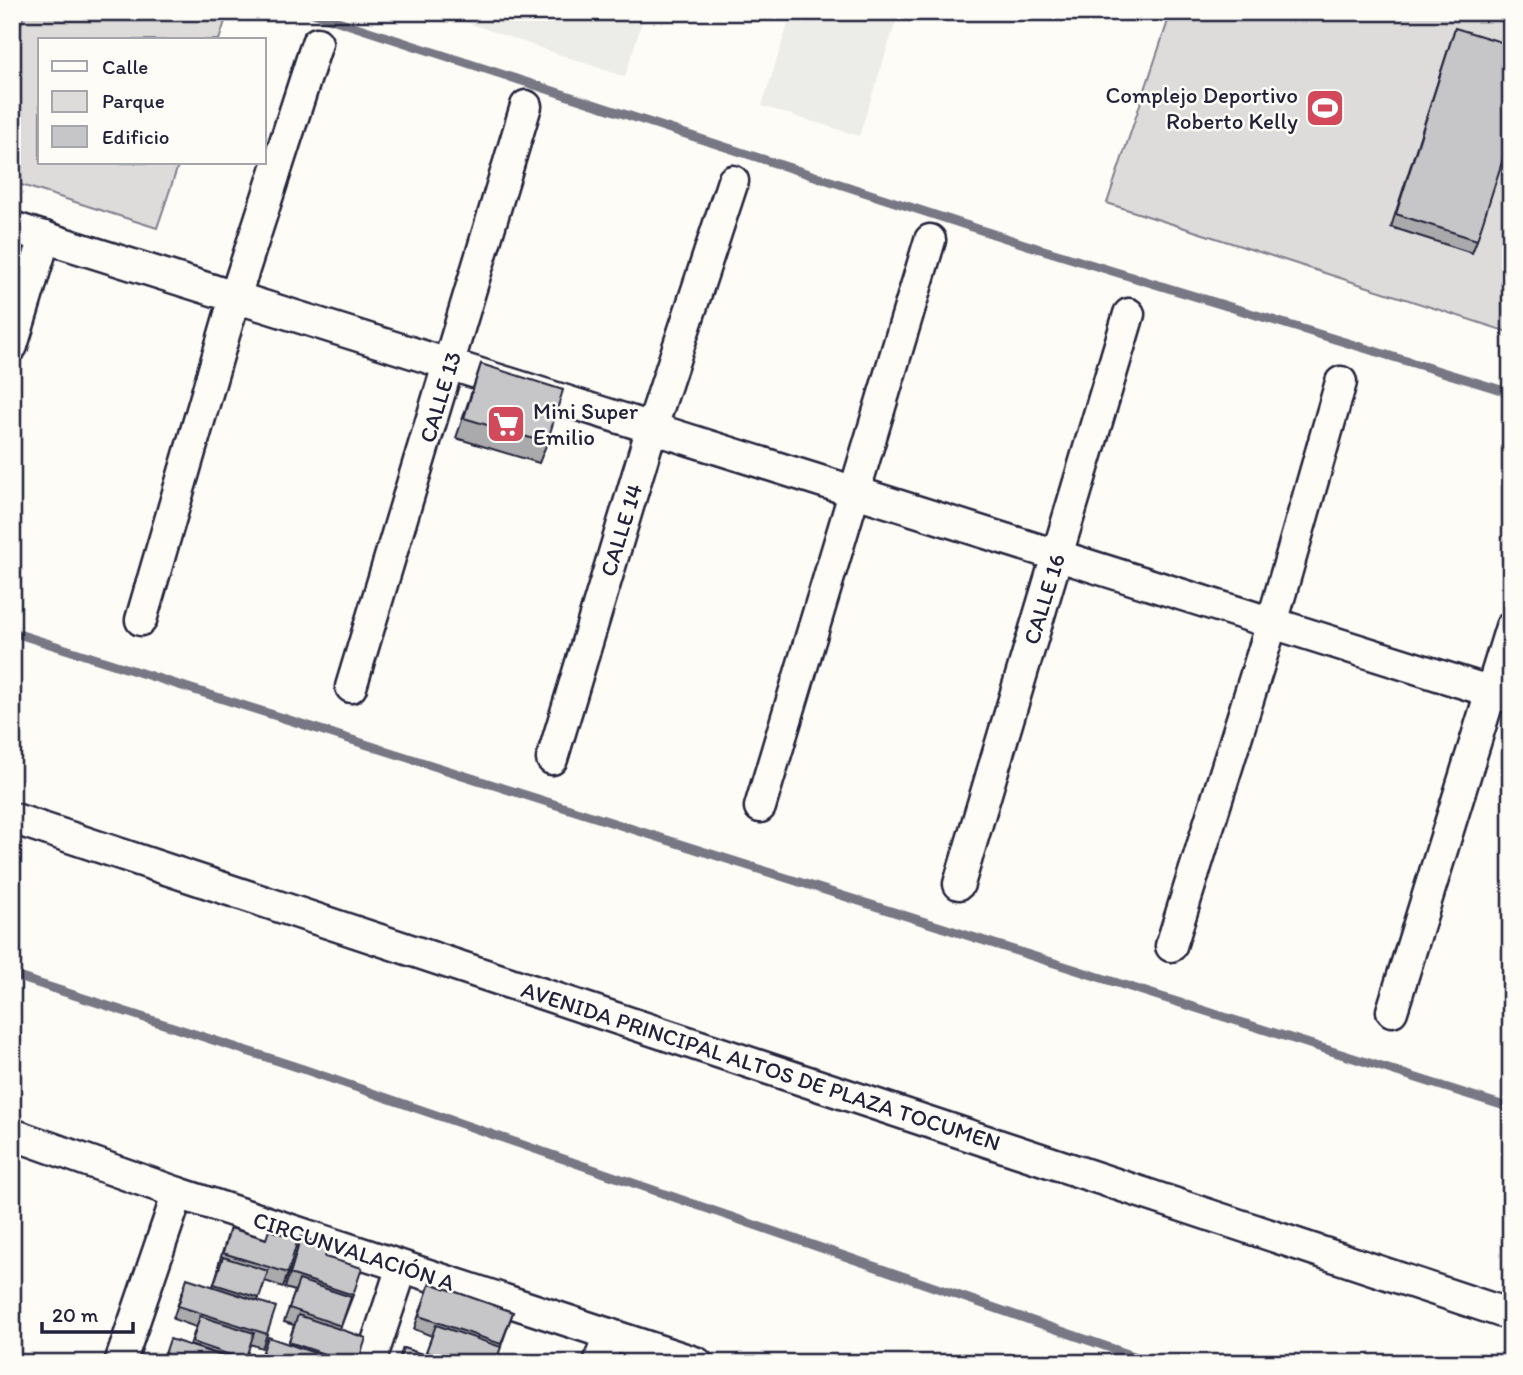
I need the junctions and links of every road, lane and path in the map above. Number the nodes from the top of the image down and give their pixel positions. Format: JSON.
{"nodes":[{"id":1,"x":317,"y":43,"type":"dead end"},
{"id":2,"x":526,"y":106,"type":"dead end"},
{"id":3,"x":733,"y":181,"type":"dead end"},
{"id":4,"x":12,"y":227,"type":"edge"},
{"id":5,"x":45,"y":237,"type":"junction"},
{"id":6,"x":930,"y":240,"type":"dead end"},
{"id":7,"x":235,"y":297,"type":"junction"},
{"id":8,"x":1129,"y":314,"type":"dead end"},
{"id":9,"x":12,"y":346,"type":"edge"},
{"id":10,"x":450,"y":365,"type":"junction"},
{"id":11,"x":1341,"y":382,"type":"dead end"},
{"id":12,"x":652,"y":427,"type":"junction"},
{"id":13,"x":853,"y":492,"type":"junction"},
{"id":14,"x":1057,"y":556,"type":"junction"},
{"id":15,"x":141,"y":620,"type":"dead end"},
{"id":16,"x":1272,"y":623,"type":"junction"},
{"id":17,"x":1511,"y":627,"type":"edge"},
{"id":18,"x":351,"y":687,"type":"dead end"},
{"id":19,"x":1501,"y":695,"type":"edge"},
{"id":20,"x":552,"y":759,"type":"dead end"},
{"id":21,"x":760,"y":807,"type":"dead end"},
{"id":22,"x":12,"y":818,"type":"edge"},
{"id":23,"x":959,"y":884,"type":"dead end"},
{"id":24,"x":1171,"y":946,"type":"dead end"},
{"id":25,"x":1392,"y":1011,"type":"dead end"},
{"id":26,"x":12,"y":1134,"type":"edge"},
{"id":27,"x":178,"y":1193,"type":"junction"},
{"id":28,"x":402,"y":1266,"type":"junction"},
{"id":29,"x":1511,"y":1315,"type":"edge"},
{"id":30,"x":609,"y":1335,"type":"junction"},
{"id":31,"x":120,"y":1363,"type":"edge"},
{"id":32,"x":370,"y":1363,"type":"edge"},
{"id":33,"x":599,"y":1363,"type":"edge"},
{"id":34,"x":697,"y":1363,"type":"edge"}],
"edges":[{"from":1,"to":7,"type":"street"},
{"from":2,"to":10,"type":"street","name":"CALLE 13"},
{"from":3,"to":12,"type":"street","name":"CALLE 14"},
{"from":4,"to":5,"type":"street"},
{"from":5,"to":7,"type":"street"},
{"from":5,"to":9,"type":"street"},
{"from":6,"to":13,"type":"street"},
{"from":7,"to":10,"type":"street"},
{"from":7,"to":15,"type":"street"},
{"from":8,"to":14,"type":"street","name":"CALLE 16"},
{"from":10,"to":12,"type":"street"},
{"from":10,"to":18,"type":"street","name":"CALLE 13"},
{"from":11,"to":16,"type":"street"},
{"from":12,"to":13,"type":"street"},
{"from":12,"to":20,"type":"street","name":"CALLE 14"},
{"from":13,"to":14,"type":"street"},
{"from":13,"to":21,"type":"street"},
{"from":14,"to":16,"type":"street"},
{"from":14,"to":23,"type":"street","name":"CALLE 16"},
{"from":16,"to":19,"type":"street"},
{"from":16,"to":24,"type":"street"},
{"from":17,"to":19,"type":"street"},
{"from":19,"to":25,"type":"street"},
{"from":22,"to":29,"type":"street","name":"AVENIDA PRINCIPAL ALTOS DE PLAZA TOCUMEN"},
{"from":26,"to":27,"type":"street","name":"CIRCUNVALACIÓN A"},
{"from":27,"to":28,"type":"street","name":"CIRCUNVALACIÓN A"},
{"from":27,"to":31,"type":"street"},
{"from":28,"to":30,"type":"street","name":"CIRCUNVALACIÓN A"},
{"from":28,"to":32,"type":"street"},
{"from":30,"to":33,"type":"street"},
{"from":30,"to":34,"type":"street","name":"CIRCUNVALACIÓN A"}]}
